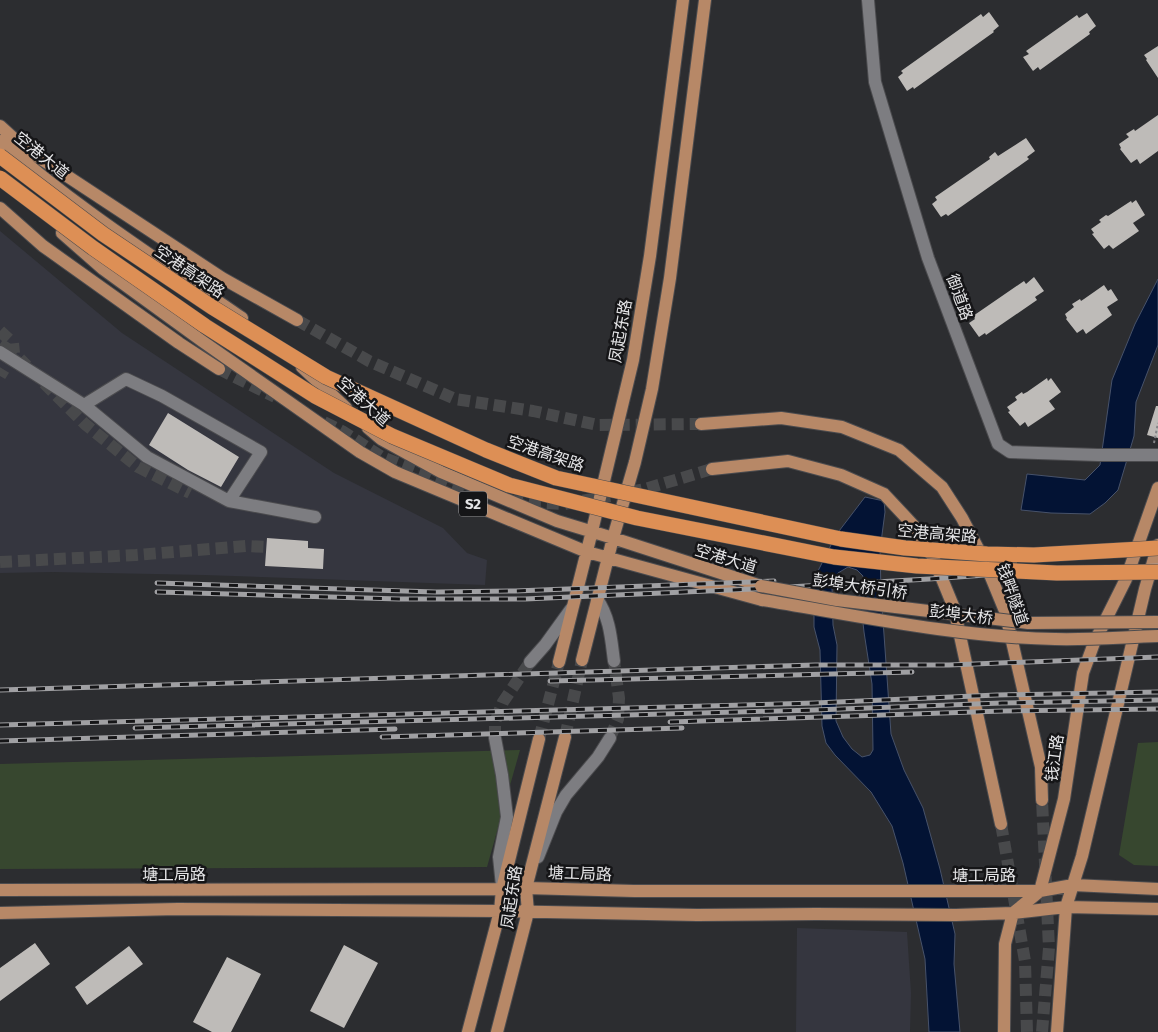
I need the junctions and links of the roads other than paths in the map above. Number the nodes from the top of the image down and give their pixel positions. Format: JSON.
{"nodes":[{"id":1,"x":683,"y":0,"type":"edge"},
{"id":2,"x":705,"y":0,"type":"edge"},
{"id":3,"x":868,"y":0,"type":"edge"},
{"id":4,"x":0,"y":126,"type":"edge"},
{"id":5,"x":0,"y":141,"type":"edge"},
{"id":6,"x":0,"y":156,"type":"edge"},
{"id":7,"x":0,"y":176,"type":"edge"},
{"id":8,"x":0,"y":208,"type":"edge"},
{"id":9,"x":298,"y":320,"type":"tunnel mouth"},
{"id":10,"x":0,"y":352,"type":"tunnel mouth"},
{"id":11,"x":219,"y":369,"type":"tunnel mouth"},
{"id":12,"x":84,"y":405,"type":"junction"},
{"id":13,"x":701,"y":424,"type":"tunnel mouth"},
{"id":14,"x":1156,"y":450,"type":"edge"},
{"id":15,"x":712,"y":469,"type":"tunnel mouth"},
{"id":16,"x":1158,"y":488,"type":"edge"},
{"id":17,"x":229,"y":501,"type":"junction"},
{"id":18,"x":315,"y":517,"type":"dead end"},
{"id":19,"x":592,"y":531,"type":"junction"},
{"id":20,"x":613,"y":538,"type":"junction"},
{"id":21,"x":1158,"y":547,"type":"edge"},
{"id":22,"x":587,"y":552,"type":"junction"},
{"id":23,"x":608,"y":558,"type":"junction"},
{"id":24,"x":1158,"y":572,"type":"edge"},
{"id":25,"x":761,"y":586,"type":"joint"},
{"id":26,"x":597,"y":599,"type":"junction"},
{"id":27,"x":762,"y":600,"type":"joint"},
{"id":28,"x":574,"y":603,"type":"junction"},
{"id":29,"x":1158,"y":622,"type":"edge"},
{"id":30,"x":1158,"y":636,"type":"edge"},
{"id":31,"x":582,"y":660,"type":"tunnel mouth"},
{"id":32,"x":614,"y":660,"type":"tunnel mouth"},
{"id":33,"x":530,"y":662,"type":"tunnel mouth"},
{"id":34,"x":559,"y":662,"type":"tunnel mouth"},
{"id":35,"x":564,"y":737,"type":"tunnel mouth"},
{"id":36,"x":495,"y":738,"type":"tunnel mouth"},
{"id":37,"x":610,"y":738,"type":"tunnel mouth"},
{"id":38,"x":539,"y":739,"type":"tunnel mouth"},
{"id":39,"x":1042,"y":800,"type":"tunnel mouth"},
{"id":40,"x":1001,"y":824,"type":"tunnel mouth"},
{"id":41,"x":1073,"y":885,"type":"junction"},
{"id":42,"x":526,"y":888,"type":"junction"},
{"id":43,"x":1158,"y":888,"type":"edge"},
{"id":44,"x":502,"y":889,"type":"junction"},
{"id":45,"x":0,"y":890,"type":"edge"},
{"id":46,"x":1040,"y":891,"type":"junction"},
{"id":47,"x":1066,"y":907,"type":"junction"},
{"id":48,"x":1158,"y":909,"type":"edge"},
{"id":49,"x":500,"y":911,"type":"junction"},
{"id":50,"x":528,"y":912,"type":"junction"},
{"id":51,"x":0,"y":913,"type":"edge"},
{"id":52,"x":1013,"y":914,"type":"junction"},
{"id":53,"x":468,"y":1032,"type":"edge"},
{"id":54,"x":497,"y":1032,"type":"edge"},
{"id":55,"x":1004,"y":1032,"type":"edge"},
{"id":56,"x":1057,"y":1032,"type":"edge"}],
"edges":[{"from":1,"to":19,"type":"main road","name":"凤起东路"},
{"from":2,"to":20,"type":"main road"},
{"from":3,"to":14,"type":"street","name":"御道路"},
{"from":4,"to":9,"type":"main road"},
{"from":5,"to":19,"type":"main road","name":"空港大道"},
{"from":6,"to":21,"type":"highway","name":"空港高架路","bridge":true},
{"from":7,"to":22,"type":"main road","name":"空港大道","number":"S2"},
{"from":7,"to":24,"type":"highway","name":"空港高架路","bridge":true},
{"from":8,"to":11,"type":"main road"},
{"from":10,"to":12,"type":"street"},
{"from":12,"to":17,"type":"street"},
{"from":12,"to":17,"type":"street"},
{"from":13,"to":39,"type":"main road","name":"钱畔隧道"},
{"from":15,"to":40,"type":"main road"},
{"from":16,"to":46,"type":"main road","name":"钱江路"},
{"from":17,"to":18,"type":"street"},
{"from":19,"to":20,"type":"main road","name":"空港大道"},
{"from":19,"to":22,"type":"main road","name":"凤起东路"},
{"from":20,"to":23,"type":"main road"},
{"from":20,"to":25,"type":"main road","name":"空港大道"},
{"from":21,"to":41,"type":"main road"},
{"from":22,"to":23,"type":"main road","name":"空港大道"},
{"from":22,"to":28,"type":"main road","name":"凤起东路"},
{"from":23,"to":26,"type":"main road"},
{"from":23,"to":27,"type":"main road","name":"空港大道"},
{"from":25,"to":29,"type":"main road","name":"彭埠大桥引桥","bridge":true},
{"from":26,"to":31,"type":"main road"},
{"from":26,"to":32,"type":"street"},
{"from":27,"to":30,"type":"main road","name":"彭埠大桥","bridge":true},
{"from":28,"to":33,"type":"street"},
{"from":28,"to":34,"type":"main road","name":"凤起东路"},
{"from":35,"to":42,"type":"main road","name":"凤起东路"},
{"from":36,"to":44,"type":"street"},
{"from":37,"to":42,"type":"street"},
{"from":38,"to":44,"type":"main road","name":"凤起东路"},
{"from":41,"to":43,"type":"main road","name":"塘工局路"},
{"from":41,"to":46,"type":"main road","name":"塘工局路"},
{"from":41,"to":47,"type":"main road"},
{"from":42,"to":44,"type":"main road","name":"塘工局路"},
{"from":42,"to":46,"type":"main road","name":"塘工局路"},
{"from":42,"to":50,"type":"main road","name":"凤起东路"},
{"from":44,"to":45,"type":"main road","name":"塘工局路"},
{"from":44,"to":49,"type":"main road","name":"凤起东路"},
{"from":46,"to":52,"type":"main road"},
{"from":47,"to":48,"type":"main road"},
{"from":47,"to":52,"type":"main road"},
{"from":47,"to":56,"type":"main road"},
{"from":49,"to":50,"type":"main road"},
{"from":49,"to":51,"type":"main road"},
{"from":49,"to":53,"type":"main road","name":"凤起东路"},
{"from":50,"to":52,"type":"main road"},
{"from":50,"to":54,"type":"main road","name":"凤起东路"},
{"from":52,"to":55,"type":"main road"}]}
